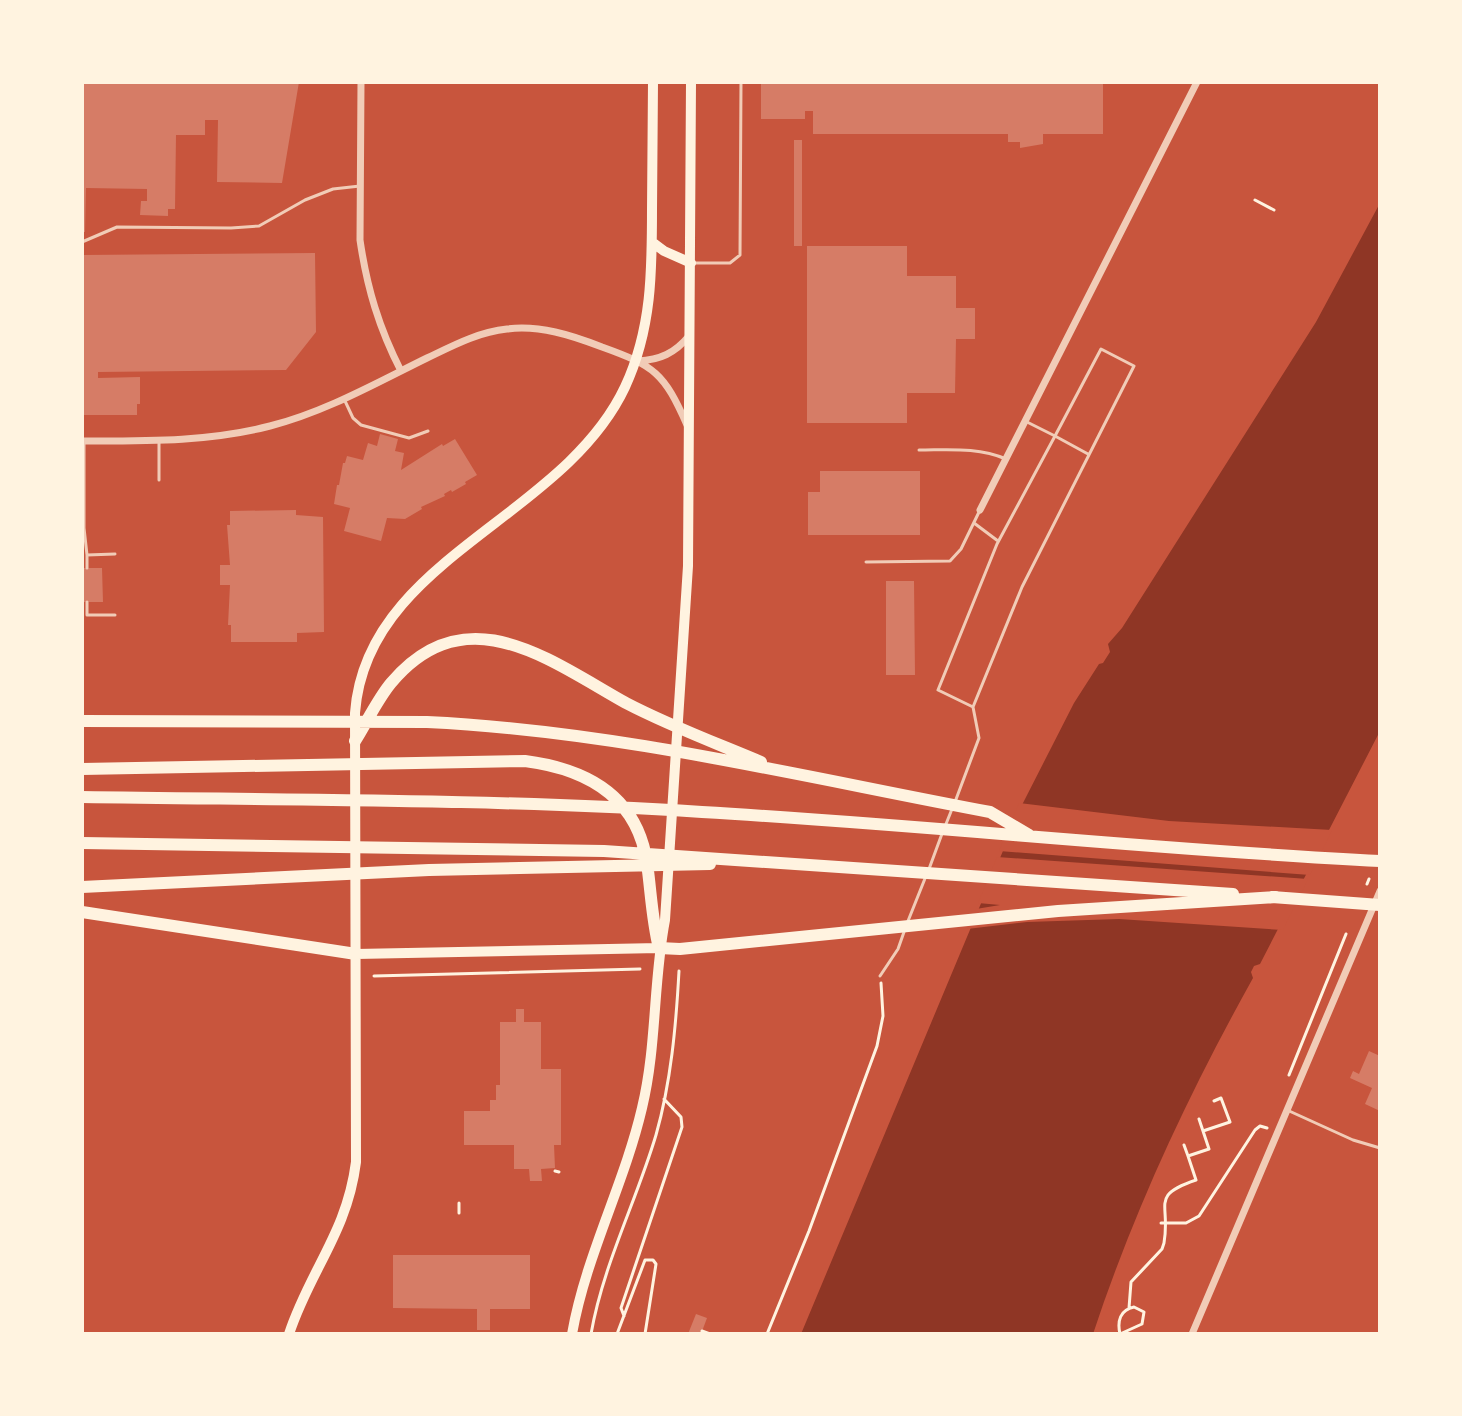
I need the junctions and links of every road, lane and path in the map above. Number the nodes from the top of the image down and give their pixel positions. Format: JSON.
{"nodes":[{"id":1,"x":361,"y":82,"type":"edge"},
{"id":2,"x":653,"y":82,"type":"edge"},
{"id":3,"x":691,"y":82,"type":"edge"},
{"id":4,"x":741,"y":82,"type":"edge"},
{"id":5,"x":1197,"y":82,"type":"edge"},
{"id":6,"x":360,"y":186,"type":"junction"},
{"id":7,"x":1255,"y":200,"type":"dead end"},
{"id":8,"x":1274,"y":210,"type":"dead end"},
{"id":9,"x":82,"y":242,"type":"edge"},
{"id":10,"x":652,"y":242,"type":"junction"},
{"id":11,"x":691,"y":263,"type":"junction"},
{"id":12,"x":690,"y":334,"type":"junction"},
{"id":13,"x":636,"y":361,"type":"junction"},
{"id":14,"x":401,"y":371,"type":"junction"},
{"id":15,"x":344,"y":398,"type":"junction"},
{"id":16,"x":1025,"y":421,"type":"junction"},
{"id":17,"x":689,"y":430,"type":"junction"},
{"id":18,"x":428,"y":431,"type":"dead end"},
{"id":19,"x":1055,"y":436,"type":"junction"},
{"id":20,"x":159,"y":440,"type":"junction"},
{"id":21,"x":83,"y":441,"type":"edge"},
{"id":22,"x":919,"y":450,"type":"dead end"},
{"id":23,"x":1088,"y":454,"type":"junction"},
{"id":24,"x":1006,"y":459,"type":"junction"},
{"id":25,"x":159,"y":480,"type":"dead end"},
{"id":26,"x":83,"y":505,"type":"edge"},
{"id":27,"x":980,"y":510,"type":"joint"},
{"id":28,"x":974,"y":523,"type":"junction"},
{"id":29,"x":998,"y":541,"type":"junction"},
{"id":30,"x":115,"y":554,"type":"dead end"},
{"id":31,"x":87,"y":555,"type":"junction"},
{"id":32,"x":866,"y":562,"type":"dead end"},
{"id":33,"x":87,"y":568,"type":"dead end"},
{"id":34,"x":87,"y":602,"type":"dead end"},
{"id":35,"x":115,"y":615,"type":"dead end"},
{"id":36,"x":973,"y":707,"type":"junction"},
{"id":37,"x":82,"y":721,"type":"edge"},
{"id":38,"x":355,"y":741,"type":"junction"},
{"id":39,"x":82,"y":769,"type":"edge"},
{"id":40,"x":787,"y":772,"type":"junction"},
{"id":41,"x":82,"y":797,"type":"edge"},
{"id":42,"x":1034,"y":838,"type":"junction"},
{"id":43,"x":82,"y":843,"type":"edge"},
{"id":44,"x":1380,"y":861,"type":"edge"},
{"id":45,"x":789,"y":862,"type":"junction"},
{"id":46,"x":82,"y":887,"type":"edge"},
{"id":47,"x":1380,"y":891,"type":"edge"},
{"id":48,"x":1276,"y":897,"type":"junction"},
{"id":49,"x":1380,"y":905,"type":"edge"},
{"id":50,"x":82,"y":912,"type":"edge"},
{"id":51,"x":658,"y":920,"type":"junction"},
{"id":52,"x":1346,"y":934,"type":"dead end"},
{"id":53,"x":659,"y":948,"type":"junction"},
{"id":54,"x":356,"y":954,"type":"junction"},
{"id":55,"x":640,"y":969,"type":"dead end"},
{"id":56,"x":374,"y":976,"type":"dead end"},
{"id":57,"x":880,"y":976,"type":"joint"},
{"id":58,"x":1286,"y":1082,"type":"dead end"},
{"id":59,"x":664,"y":1099,"type":"dead end"},
{"id":60,"x":1214,"y":1101,"type":"dead end"},
{"id":61,"x":1287,"y":1110,"type":"junction"},
{"id":62,"x":1272,"y":1117,"type":"dead end"},
{"id":63,"x":1199,"y":1119,"type":"dead end"},
{"id":64,"x":1203,"y":1131,"type":"junction"},
{"id":65,"x":1184,"y":1145,"type":"dead end"},
{"id":66,"x":1380,"y":1148,"type":"edge"},
{"id":67,"x":1188,"y":1156,"type":"junction"},
{"id":68,"x":459,"y":1203,"type":"dead end"},
{"id":69,"x":459,"y":1213,"type":"dead end"},
{"id":70,"x":1163,"y":1223,"type":"junction"},
{"id":71,"x":1129,"y":1308,"type":"junction"},
{"id":72,"x":624,"y":1316,"type":"junction"},
{"id":73,"x":702,"y":1331,"type":"dead end"},
{"id":74,"x":289,"y":1334,"type":"edge"},
{"id":75,"x":572,"y":1334,"type":"edge"},
{"id":76,"x":617,"y":1334,"type":"edge"},
{"id":77,"x":645,"y":1334,"type":"edge"},
{"id":78,"x":710,"y":1334,"type":"edge"},
{"id":79,"x":767,"y":1334,"type":"edge"},
{"id":80,"x":1120,"y":1334,"type":"edge"},
{"id":81,"x":1192,"y":1334,"type":"edge"}],
"edges":[{"from":1,"to":6,"type":"street"},
{"from":2,"to":10,"type":"main road"},
{"from":3,"to":11,"type":"main road"},
{"from":4,"to":11,"type":"lane"},
{"from":5,"to":16,"type":"street"},
{"from":6,"to":9,"type":"lane"},
{"from":6,"to":14,"type":"street"},
{"from":7,"to":8,"type":"path"},
{"from":10,"to":11,"type":"main road"},
{"from":10,"to":13,"type":"main road"},
{"from":11,"to":12,"type":"main road"},
{"from":12,"to":13,"type":"street"},
{"from":12,"to":17,"type":"main road"},
{"from":13,"to":14,"type":"street"},
{"from":13,"to":17,"type":"street"},
{"from":13,"to":38,"type":"main road"},
{"from":14,"to":15,"type":"street"},
{"from":15,"to":18,"type":"lane"},
{"from":15,"to":20,"type":"street"},
{"from":16,"to":19,"type":"lane"},
{"from":16,"to":24,"type":"street"},
{"from":17,"to":51,"type":"main road"},
{"from":19,"to":23,"type":"lane"},
{"from":19,"to":23,"type":"lane"},
{"from":19,"to":29,"type":"lane"},
{"from":20,"to":21,"type":"street"},
{"from":20,"to":25,"type":"lane"},
{"from":21,"to":26,"type":"lane"},
{"from":22,"to":24,"type":"lane"},
{"from":23,"to":36,"type":"lane"},
{"from":24,"to":27,"type":"street"},
{"from":26,"to":31,"type":"lane"},
{"from":27,"to":28,"type":"lane"},
{"from":28,"to":29,"type":"lane"},
{"from":28,"to":32,"type":"lane"},
{"from":29,"to":36,"type":"lane"},
{"from":30,"to":31,"type":"lane"},
{"from":31,"to":33,"type":"lane"},
{"from":34,"to":35,"type":"lane"},
{"from":36,"to":57,"type":"lane"},
{"from":37,"to":40,"type":"highway"},
{"from":38,"to":40,"type":"highway"},
{"from":38,"to":54,"type":"main road"},
{"from":39,"to":51,"type":"highway"},
{"from":40,"to":42,"type":"highway"},
{"from":41,"to":42,"type":"highway"},
{"from":42,"to":44,"type":"highway"},
{"from":43,"to":45,"type":"highway"},
{"from":45,"to":46,"type":"highway"},
{"from":45,"to":48,"type":"highway"},
{"from":47,"to":61,"type":"street"},
{"from":48,"to":49,"type":"highway"},
{"from":48,"to":53,"type":"highway"},
{"from":50,"to":54,"type":"highway"},
{"from":51,"to":53,"type":"highway"},
{"from":52,"to":58,"type":"path"},
{"from":53,"to":54,"type":"main road"},
{"from":53,"to":75,"type":"main road"},
{"from":54,"to":74,"type":"main road"},
{"from":55,"to":56,"type":"path"},
{"from":57,"to":79,"type":"path"},
{"from":59,"to":72,"type":"path"},
{"from":60,"to":64,"type":"path"},
{"from":61,"to":66,"type":"lane"},
{"from":61,"to":81,"type":"street"},
{"from":62,"to":70,"type":"path"},
{"from":63,"to":64,"type":"path"},
{"from":64,"to":67,"type":"path"},
{"from":65,"to":67,"type":"path"},
{"from":67,"to":70,"type":"path"},
{"from":68,"to":69,"type":"path"},
{"from":70,"to":71,"type":"path"},
{"from":71,"to":80,"type":"path"},
{"from":71,"to":80,"type":"path"},
{"from":72,"to":76,"type":"path"},
{"from":72,"to":77,"type":"path"},
{"from":73,"to":78,"type":"path"}]}
